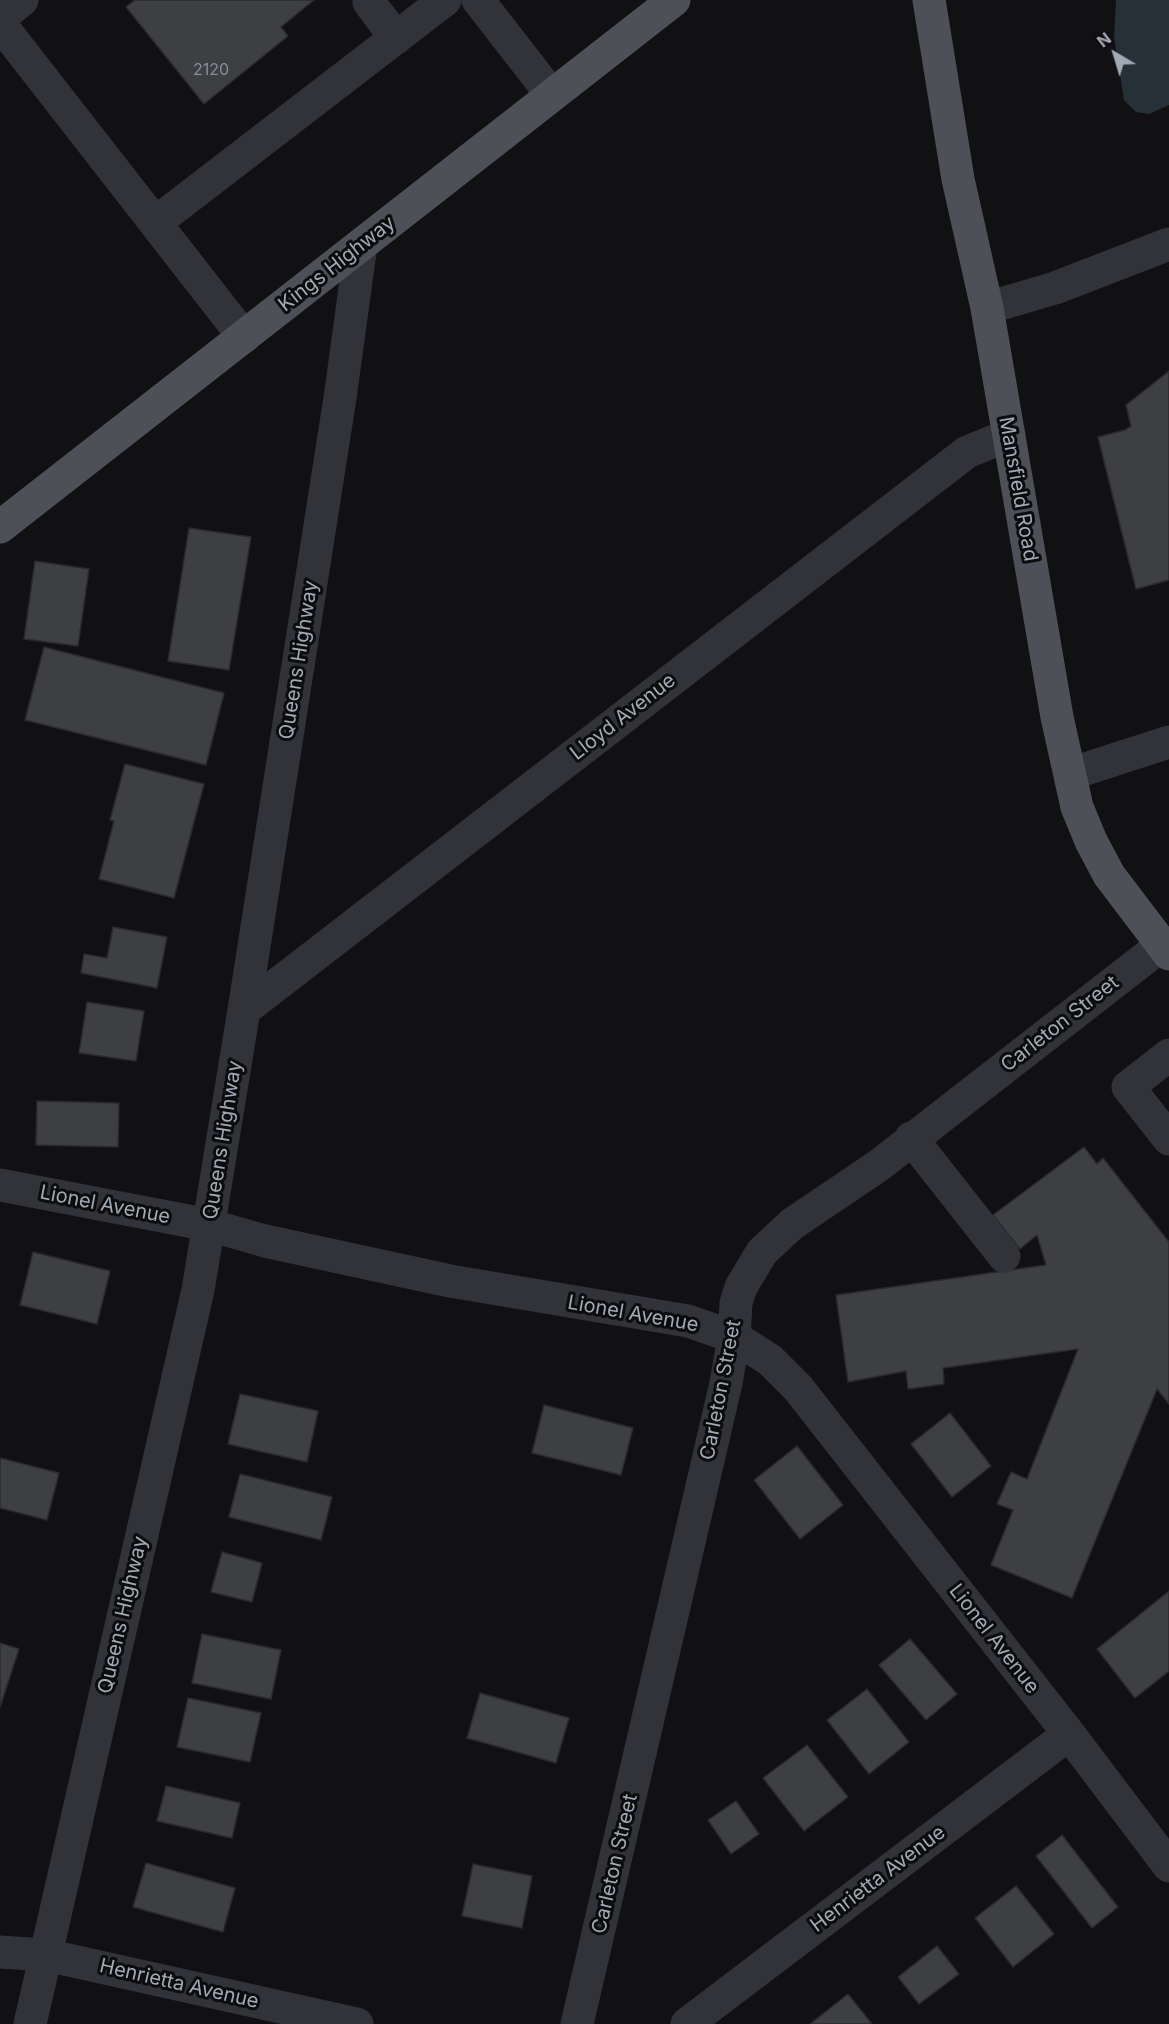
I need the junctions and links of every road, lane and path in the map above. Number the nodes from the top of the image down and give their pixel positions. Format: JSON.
{"nodes":[{"id":1,"x":22,"y":0,"type":"edge"},
{"id":2,"x":445,"y":0,"type":"edge"},
{"id":3,"x":478,"y":0,"type":"edge"},
{"id":4,"x":674,"y":0,"type":"edge"},
{"id":5,"x":929,"y":0,"type":"edge"},
{"id":6,"x":369,"y":2,"type":"dead end"},
{"id":7,"x":0,"y":18,"type":"edge"},
{"id":8,"x":0,"y":24,"type":"edge"},
{"id":9,"x":396,"y":38,"type":"junction"},
{"id":10,"x":551,"y":94,"type":"junction"},
{"id":11,"x":155,"y":223,"type":"junction"},
{"id":12,"x":1169,"y":244,"type":"edge"},
{"id":13,"x":361,"y":245,"type":"junction"},
{"id":14,"x":987,"y":308,"type":"junction"},
{"id":15,"x":244,"y":337,"type":"junction"},
{"id":16,"x":1009,"y":435,"type":"junction"},
{"id":17,"x":0,"y":527,"type":"edge"},
{"id":18,"x":1169,"y":742,"type":"edge"},
{"id":19,"x":1070,"y":774,"type":"junction"},
{"id":20,"x":1166,"y":950,"type":"edge"},
{"id":21,"x":244,"y":1010,"type":"junction"},
{"id":22,"x":1169,"y":1054,"type":"edge"},
{"id":23,"x":911,"y":1138,"type":"junction"},
{"id":24,"x":1169,"y":1139,"type":"edge"},
{"id":25,"x":0,"y":1185,"type":"edge"},
{"id":26,"x":209,"y":1226,"type":"junction"},
{"id":27,"x":1004,"y":1256,"type":"dead end"},
{"id":28,"x":734,"y":1337,"type":"junction"},
{"id":29,"x":1069,"y":1734,"type":"junction"},
{"id":30,"x":1169,"y":1866,"type":"edge"},
{"id":31,"x":0,"y":1952,"type":"edge"},
{"id":32,"x":46,"y":1954,"type":"junction"},
{"id":33,"x":30,"y":2024,"type":"edge"},
{"id":34,"x":357,"y":2024,"type":"edge"},
{"id":35,"x":577,"y":2024,"type":"edge"},
{"id":36,"x":687,"y":2024,"type":"edge"}],
"edges":[{"from":1,"to":7,"type":"street"},
{"from":2,"to":9,"type":"street"},
{"from":3,"to":10,"type":"street"},
{"from":4,"to":10,"type":"main road","name":"Kings Highway"},
{"from":5,"to":14,"type":"main road","name":"Mansfield Road"},
{"from":6,"to":9,"type":"street"},
{"from":8,"to":11,"type":"street"},
{"from":9,"to":11,"type":"street"},
{"from":10,"to":13,"type":"main road","name":"Kings Highway"},
{"from":11,"to":15,"type":"street"},
{"from":12,"to":14,"type":"street"},
{"from":13,"to":15,"type":"main road","name":"Kings Highway"},
{"from":13,"to":21,"type":"street","name":"Queens Highway"},
{"from":14,"to":16,"type":"main road","name":"Mansfield Road"},
{"from":15,"to":17,"type":"main road","name":"Kings Highway"},
{"from":16,"to":19,"type":"main road","name":"Mansfield Road"},
{"from":16,"to":21,"type":"street","name":"Lloyd Avenue"},
{"from":18,"to":19,"type":"street"},
{"from":19,"to":20,"type":"main road","name":"Mansfield Road"},
{"from":20,"to":23,"type":"street","name":"Carleton Street"},
{"from":21,"to":26,"type":"street","name":"Queens Highway"},
{"from":22,"to":24,"type":"street"},
{"from":23,"to":27,"type":"street"},
{"from":23,"to":28,"type":"street","name":"Carleton Street"},
{"from":25,"to":26,"type":"street","name":"Lionel Avenue"},
{"from":26,"to":28,"type":"street","name":"Lionel Avenue"},
{"from":26,"to":32,"type":"street","name":"Queens Highway"},
{"from":28,"to":29,"type":"street","name":"Lionel Avenue"},
{"from":28,"to":35,"type":"street","name":"Carleton Street"},
{"from":29,"to":30,"type":"street","name":"Lionel Avenue"},
{"from":29,"to":36,"type":"street","name":"Henrietta Avenue"},
{"from":31,"to":32,"type":"street","name":"Henrietta Avenue"},
{"from":32,"to":33,"type":"street","name":"Queens Highway"},
{"from":32,"to":34,"type":"street","name":"Henrietta Avenue"}]}
